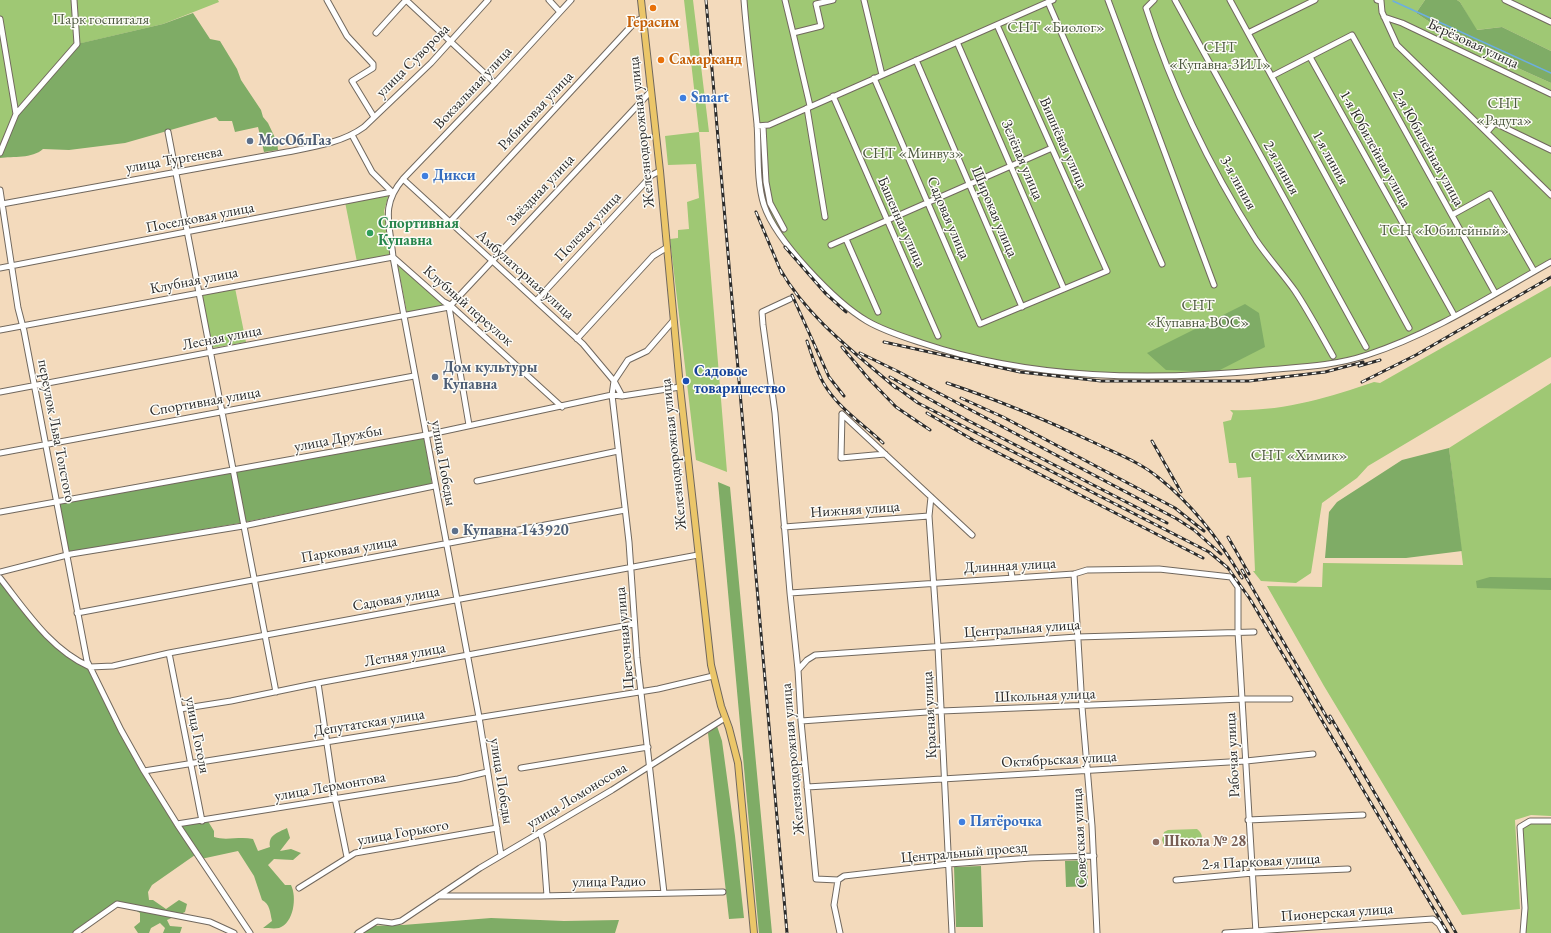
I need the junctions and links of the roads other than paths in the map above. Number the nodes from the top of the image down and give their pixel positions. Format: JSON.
{"nodes":[{"id":1,"x":74,"y":0,"type":"edge"},
{"id":2,"x":327,"y":0,"type":"edge"},
{"id":3,"x":406,"y":0,"type":"edge"},
{"id":4,"x":488,"y":0,"type":"edge"},
{"id":5,"x":550,"y":0,"type":"edge"},
{"id":6,"x":571,"y":0,"type":"edge"},
{"id":7,"x":641,"y":0,"type":"edge"},
{"id":8,"x":744,"y":0,"type":"edge"},
{"id":9,"x":785,"y":0,"type":"edge"},
{"id":10,"x":833,"y":0,"type":"edge"},
{"id":11,"x":864,"y":0,"type":"edge"},
{"id":12,"x":1108,"y":0,"type":"edge"},
{"id":13,"x":1154,"y":0,"type":"edge"},
{"id":14,"x":1174,"y":0,"type":"edge"},
{"id":15,"x":1230,"y":0,"type":"edge"},
{"id":16,"x":1315,"y":0,"type":"edge"},
{"id":17,"x":1380,"y":0,"type":"edge"},
{"id":18,"x":1505,"y":0,"type":"edge"},
{"id":19,"x":1051,"y":1,"type":"edge"},
{"id":20,"x":815,"y":2,"type":"edge"},
{"id":21,"x":560,"y":12,"type":"junction"},
{"id":22,"x":1383,"y":14,"type":"junction"},
{"id":23,"x":642,"y":18,"type":"junction"},
{"id":24,"x":0,"y":19,"type":"edge"},
{"id":25,"x":1551,"y":22,"type":"edge"},
{"id":26,"x":997,"y":25,"type":"junction"},
{"id":27,"x":376,"y":33,"type":"dead end"},
{"id":28,"x":793,"y":33,"type":"junction"},
{"id":29,"x":1248,"y":33,"type":"junction"},
{"id":30,"x":450,"y":42,"type":"junction"},
{"id":31,"x":957,"y":42,"type":"junction"},
{"id":32,"x":1310,"y":57,"type":"junction"},
{"id":33,"x":916,"y":60,"type":"junction"},
{"id":34,"x":882,"y":75,"type":"junction"},
{"id":35,"x":1272,"y":76,"type":"junction"},
{"id":36,"x":874,"y":78,"type":"junction"},
{"id":37,"x":495,"y":83,"type":"junction"},
{"id":38,"x":652,"y":91,"type":"junction"},
{"id":39,"x":1551,"y":94,"type":"edge"},
{"id":40,"x":833,"y":96,"type":"junction"},
{"id":41,"x":808,"y":107,"type":"junction"},
{"id":42,"x":16,"y":114,"type":"junction"},
{"id":43,"x":374,"y":117,"type":"junction"},
{"id":44,"x":757,"y":126,"type":"junction"},
{"id":45,"x":763,"y":127,"type":"junction"},
{"id":46,"x":168,"y":132,"type":"dead end"},
{"id":47,"x":1487,"y":132,"type":"junction"},
{"id":48,"x":352,"y":135,"type":"junction"},
{"id":49,"x":1052,"y":148,"type":"junction"},
{"id":50,"x":1551,"y":150,"type":"edge"},
{"id":51,"x":0,"y":151,"type":"edge"},
{"id":52,"x":1011,"y":166,"type":"junction"},
{"id":53,"x":660,"y":171,"type":"junction"},
{"id":54,"x":175,"y":172,"type":"junction"},
{"id":55,"x":403,"y":179,"type":"junction"},
{"id":56,"x":969,"y":184,"type":"junction"},
{"id":57,"x":0,"y":190,"type":"edge"},
{"id":58,"x":392,"y":192,"type":"junction"},
{"id":59,"x":1551,"y":195,"type":"edge"},
{"id":60,"x":929,"y":202,"type":"junction"},
{"id":61,"x":2,"y":204,"type":"edge"},
{"id":62,"x":1452,"y":215,"type":"junction"},
{"id":63,"x":825,"y":218,"type":"dead end"},
{"id":64,"x":888,"y":220,"type":"junction"},
{"id":65,"x":449,"y":223,"type":"junction"},
{"id":66,"x":784,"y":229,"type":"dead end"},
{"id":67,"x":187,"y":232,"type":"junction"},
{"id":68,"x":846,"y":239,"type":"junction"},
{"id":69,"x":832,"y":245,"type":"dead end"},
{"id":70,"x":666,"y":248,"type":"junction"},
{"id":71,"x":393,"y":256,"type":"junction"},
{"id":72,"x":492,"y":261,"type":"junction"},
{"id":73,"x":1551,"y":262,"type":"edge"},
{"id":74,"x":1162,"y":264,"type":"dead end"},
{"id":75,"x":12,"y":266,"type":"junction"},
{"id":76,"x":0,"y":268,"type":"edge"},
{"id":77,"x":1534,"y":271,"type":"junction"},
{"id":78,"x":1214,"y":285,"type":"dead end"},
{"id":79,"x":1064,"y":289,"type":"junction"},
{"id":80,"x":198,"y":293,"type":"junction"},
{"id":81,"x":1495,"y":293,"type":"junction"},
{"id":82,"x":790,"y":299,"type":"dead end"},
{"id":83,"x":536,"y":301,"type":"junction"},
{"id":84,"x":450,"y":306,"type":"junction"},
{"id":85,"x":1022,"y":307,"type":"junction"},
{"id":86,"x":878,"y":312,"type":"dead end"},
{"id":87,"x":404,"y":315,"type":"junction"},
{"id":88,"x":1454,"y":315,"type":"junction"},
{"id":89,"x":673,"y":322,"type":"junction"},
{"id":90,"x":22,"y":326,"type":"junction"},
{"id":91,"x":1409,"y":328,"type":"dead end"},
{"id":92,"x":0,"y":330,"type":"edge"},
{"id":93,"x":938,"y":336,"type":"dead end"},
{"id":94,"x":577,"y":339,"type":"junction"},
{"id":95,"x":1366,"y":347,"type":"dead end"},
{"id":96,"x":210,"y":353,"type":"junction"},
{"id":97,"x":1334,"y":356,"type":"dead end"},
{"id":98,"x":414,"y":376,"type":"junction"},
{"id":99,"x":614,"y":381,"type":"junction"},
{"id":100,"x":35,"y":385,"type":"junction"},
{"id":101,"x":680,"y":386,"type":"junction"},
{"id":102,"x":0,"y":392,"type":"edge"},
{"id":103,"x":612,"y":395,"type":"junction"},
{"id":104,"x":622,"y":396,"type":"junction"},
{"id":105,"x":562,"y":407,"type":"junction"},
{"id":106,"x":221,"y":412,"type":"junction"},
{"id":107,"x":469,"y":425,"type":"junction"},
{"id":108,"x":426,"y":435,"type":"junction"},
{"id":109,"x":46,"y":443,"type":"junction"},
{"id":110,"x":618,"y":451,"type":"junction"},
{"id":111,"x":0,"y":453,"type":"edge"},
{"id":112,"x":885,"y":454,"type":"junction"},
{"id":113,"x":233,"y":470,"type":"junction"},
{"id":114,"x":477,"y":481,"type":"dead end"},
{"id":115,"x":434,"y":486,"type":"junction"},
{"id":116,"x":931,"y":497,"type":"junction"},
{"id":117,"x":57,"y":502,"type":"junction"},
{"id":118,"x":625,"y":510,"type":"junction"},
{"id":119,"x":0,"y":512,"type":"edge"},
{"id":120,"x":929,"y":516,"type":"junction"},
{"id":121,"x":243,"y":526,"type":"junction"},
{"id":122,"x":784,"y":527,"type":"junction"},
{"id":123,"x":972,"y":535,"type":"dead end"},
{"id":124,"x":446,"y":544,"type":"junction"},
{"id":125,"x":698,"y":555,"type":"junction"},
{"id":126,"x":66,"y":556,"type":"junction"},
{"id":127,"x":630,"y":567,"type":"junction"},
{"id":128,"x":0,"y":572,"type":"edge"},
{"id":129,"x":1074,"y":574,"type":"junction"},
{"id":130,"x":1231,"y":577,"type":"joint"},
{"id":131,"x":0,"y":578,"type":"edge"},
{"id":132,"x":254,"y":579,"type":"junction"},
{"id":133,"x":933,"y":582,"type":"junction"},
{"id":134,"x":790,"y":593,"type":"junction"},
{"id":135,"x":457,"y":600,"type":"junction"},
{"id":136,"x":77,"y":613,"type":"junction"},
{"id":137,"x":634,"y":624,"type":"junction"},
{"id":138,"x":1238,"y":632,"type":"junction"},
{"id":139,"x":1254,"y":632,"type":"dead end"},
{"id":140,"x":265,"y":635,"type":"junction"},
{"id":141,"x":1077,"y":638,"type":"junction"},
{"id":142,"x":938,"y":647,"type":"junction"},
{"id":143,"x":169,"y":653,"type":"junction"},
{"id":144,"x":468,"y":656,"type":"junction"},
{"id":145,"x":90,"y":667,"type":"junction"},
{"id":146,"x":798,"y":670,"type":"junction"},
{"id":147,"x":712,"y":676,"type":"junction"},
{"id":148,"x":318,"y":683,"type":"junction"},
{"id":149,"x":641,"y":691,"type":"junction"},
{"id":150,"x":276,"y":692,"type":"junction"},
{"id":151,"x":1243,"y":699,"type":"junction"},
{"id":152,"x":1290,"y":699,"type":"dead end"},
{"id":153,"x":1082,"y":707,"type":"junction"},
{"id":154,"x":180,"y":709,"type":"junction"},
{"id":155,"x":941,"y":711,"type":"junction"},
{"id":156,"x":479,"y":717,"type":"junction"},
{"id":157,"x":725,"y":718,"type":"junction"},
{"id":158,"x":801,"y":721,"type":"junction"},
{"id":159,"x":326,"y":742,"type":"junction"},
{"id":160,"x":648,"y":747,"type":"junction"},
{"id":161,"x":1313,"y":754,"type":"dead end"},
{"id":162,"x":1246,"y":761,"type":"junction"},
{"id":163,"x":191,"y":764,"type":"junction"},
{"id":164,"x":650,"y":765,"type":"junction"},
{"id":165,"x":521,"y":768,"type":"dead end"},
{"id":166,"x":144,"y":771,"type":"junction"},
{"id":167,"x":1088,"y":771,"type":"junction"},
{"id":168,"x":487,"y":772,"type":"junction"},
{"id":169,"x":946,"y":778,"type":"junction"},
{"id":170,"x":807,"y":787,"type":"junction"},
{"id":171,"x":335,"y":798,"type":"junction"},
{"id":172,"x":1363,"y":815,"type":"dead end"},
{"id":173,"x":1248,"y":820,"type":"junction"},
{"id":174,"x":202,"y":821,"type":"junction"},
{"id":175,"x":1551,"y":821,"type":"edge"},
{"id":176,"x":177,"y":824,"type":"junction"},
{"id":177,"x":497,"y":828,"type":"junction"},
{"id":178,"x":540,"y":832,"type":"junction"},
{"id":179,"x":501,"y":855,"type":"junction"},
{"id":180,"x":1094,"y":856,"type":"junction"},
{"id":181,"x":347,"y":857,"type":"junction"},
{"id":182,"x":949,"y":864,"type":"junction"},
{"id":183,"x":1348,"y":869,"type":"dead end"},
{"id":184,"x":1253,"y":873,"type":"junction"},
{"id":185,"x":838,"y":880,"type":"junction"},
{"id":186,"x":1176,"y":880,"type":"dead end"},
{"id":187,"x":299,"y":888,"type":"dead end"},
{"id":188,"x":723,"y":892,"type":"dead end"},
{"id":189,"x":664,"y":893,"type":"junction"},
{"id":190,"x":438,"y":896,"type":"junction"},
{"id":191,"x":547,"y":896,"type":"junction"},
{"id":192,"x":1256,"y":932,"type":"edge"},
{"id":193,"x":76,"y":933,"type":"edge"},
{"id":194,"x":234,"y":933,"type":"edge"},
{"id":195,"x":250,"y":933,"type":"edge"},
{"id":196,"x":358,"y":933,"type":"edge"},
{"id":197,"x":754,"y":933,"type":"edge"},
{"id":198,"x":840,"y":933,"type":"edge"},
{"id":199,"x":952,"y":933,"type":"edge"},
{"id":200,"x":1097,"y":933,"type":"edge"},
{"id":201,"x":1225,"y":933,"type":"edge"},
{"id":202,"x":1444,"y":933,"type":"edge"},
{"id":203,"x":1522,"y":933,"type":"edge"}],
"edges":[{"from":1,"to":42,"type":"street"},
{"from":2,"to":43,"type":"street"},
{"from":3,"to":27,"type":"street"},
{"from":3,"to":30,"type":"street"},
{"from":4,"to":30,"type":"street","name":"улица Суворова"},
{"from":5,"to":21,"type":"street"},
{"from":6,"to":21,"type":"street","name":"Вокзальная улица"},
{"from":7,"to":23,"type":"main road","name":"Железнодорожная улица"},
{"from":8,"to":44,"type":"street"},
{"from":9,"to":28,"type":"street"},
{"from":10,"to":20,"type":"street"},
{"from":11,"to":34,"type":"street"},
{"from":12,"to":78,"type":"street"},
{"from":13,"to":97,"type":"street","name":"3-я линия"},
{"from":14,"to":95,"type":"street","name":"2-я линия"},
{"from":15,"to":29,"type":"street","name":"1-я линия"},
{"from":16,"to":29,"type":"street"},
{"from":17,"to":22,"type":"street"},
{"from":18,"to":25,"type":"street"},
{"from":19,"to":26,"type":"street"},
{"from":19,"to":74,"type":"street"},
{"from":20,"to":28,"type":"street"},
{"from":21,"to":37,"type":"street","name":"Вокзальная улица"},
{"from":22,"to":39,"type":"street","name":"Берёзовая улица"},
{"from":22,"to":47,"type":"street"},
{"from":23,"to":38,"type":"main road","name":"Железнодорожная улица"},
{"from":23,"to":65,"type":"street","name":"Рябиновая улица"},
{"from":24,"to":42,"type":"street"},
{"from":26,"to":31,"type":"street"},
{"from":26,"to":49,"type":"street","name":"Вишнёвая улица"},
{"from":28,"to":41,"type":"street"},
{"from":29,"to":35,"type":"street","name":"1-я линия"},
{"from":30,"to":37,"type":"street"},
{"from":30,"to":43,"type":"street","name":"улица Суворова"},
{"from":31,"to":33,"type":"street"},
{"from":31,"to":52,"type":"street","name":"Зелёная улица"},
{"from":32,"to":35,"type":"street"},
{"from":32,"to":62,"type":"street","name":"2-я Юбилейная улица"},
{"from":32,"to":88,"type":"street","name":"1-я Юбилейная улица"},
{"from":33,"to":34,"type":"street"},
{"from":33,"to":56,"type":"street","name":"Широкая улица"},
{"from":34,"to":36,"type":"street"},
{"from":35,"to":91,"type":"street","name":"1-я линия"},
{"from":36,"to":40,"type":"street"},
{"from":36,"to":60,"type":"street","name":"Садовая улица"},
{"from":37,"to":55,"type":"street","name":"Вокзальная улица"},
{"from":38,"to":53,"type":"main road","name":"Железнодорожная улица"},
{"from":38,"to":72,"type":"street","name":"Звёздная улица"},
{"from":40,"to":41,"type":"street"},
{"from":40,"to":64,"type":"street","name":"Башенная улица"},
{"from":41,"to":45,"type":"street"},
{"from":41,"to":63,"type":"street"},
{"from":42,"to":51,"type":"street"},
{"from":43,"to":48,"type":"street","name":"улица Суворова"},
{"from":44,"to":45,"type":"street"},
{"from":44,"to":88,"type":"street"},
{"from":45,"to":66,"type":"street"},
{"from":46,"to":54,"type":"street"},
{"from":47,"to":50,"type":"street"},
{"from":47,"to":59,"type":"street"},
{"from":48,"to":54,"type":"street","name":"улица Тургенева"},
{"from":48,"to":58,"type":"street"},
{"from":49,"to":52,"type":"street"},
{"from":49,"to":79,"type":"street","name":"Вишнёвая улица"},
{"from":52,"to":56,"type":"street"},
{"from":52,"to":79,"type":"street","name":"Зелёная улица"},
{"from":53,"to":70,"type":"main road","name":"Железнодорожная улица"},
{"from":53,"to":83,"type":"street","name":"Полевая улица"},
{"from":54,"to":61,"type":"street","name":"улица Тургенева"},
{"from":54,"to":67,"type":"street"},
{"from":55,"to":58,"type":"street","name":"Вокзальная улица"},
{"from":55,"to":65,"type":"street","name":"Амбулаторная улица"},
{"from":56,"to":60,"type":"street"},
{"from":56,"to":85,"type":"street","name":"Широкая улица"},
{"from":57,"to":61,"type":"street","name":"переулок Льва Толстого"},
{"from":58,"to":67,"type":"street","name":"Поселковая улица"},
{"from":58,"to":71,"type":"street","name":"улица Победы"},
{"from":60,"to":64,"type":"street"},
{"from":60,"to":85,"type":"street","name":"Садовая улица"},
{"from":61,"to":75,"type":"street","name":"переулок Льва Толстого"},
{"from":62,"to":77,"type":"street"},
{"from":62,"to":81,"type":"street","name":"2-я Юбилейная улица"},
{"from":64,"to":68,"type":"street"},
{"from":64,"to":93,"type":"street","name":"Башенная улица"},
{"from":65,"to":72,"type":"street","name":"Амбулаторная улица"},
{"from":67,"to":75,"type":"street","name":"Поселковая улица"},
{"from":67,"to":80,"type":"street"},
{"from":68,"to":69,"type":"street"},
{"from":68,"to":86,"type":"street"},
{"from":70,"to":89,"type":"main road","name":"Железнодорожная улица"},
{"from":70,"to":94,"type":"street"},
{"from":71,"to":80,"type":"street","name":"Клубная улица"},
{"from":71,"to":84,"type":"street","name":"Клубный переулок"},
{"from":71,"to":87,"type":"street","name":"улица Победы"},
{"from":72,"to":83,"type":"street","name":"Амбулаторная улица"},
{"from":72,"to":84,"type":"street","name":"Звёздная улица"},
{"from":73,"to":77,"type":"street"},
{"from":75,"to":76,"type":"street","name":"Поселковая улица"},
{"from":75,"to":90,"type":"street","name":"переулок Льва Толстого"},
{"from":77,"to":81,"type":"street"},
{"from":79,"to":85,"type":"street"},
{"from":80,"to":90,"type":"street","name":"Клубная улица"},
{"from":80,"to":96,"type":"street"},
{"from":81,"to":88,"type":"street"},
{"from":82,"to":122,"type":"street","name":"Железнодорожная улица"},
{"from":83,"to":94,"type":"street","name":"Амбулаторная улица"},
{"from":84,"to":87,"type":"street","name":"Лесная улица"},
{"from":84,"to":105,"type":"street","name":"Клубный переулок"},
{"from":84,"to":107,"type":"street"},
{"from":87,"to":96,"type":"street","name":"Лесная улица"},
{"from":87,"to":98,"type":"street","name":"улица Победы"},
{"from":89,"to":99,"type":"street"},
{"from":89,"to":101,"type":"main road","name":"Железнодорожная улица"},
{"from":90,"to":92,"type":"street","name":"Клубная улица"},
{"from":90,"to":100,"type":"street","name":"переулок Льва Толстого"},
{"from":94,"to":99,"type":"street","name":"Амбулаторная улица"},
{"from":96,"to":100,"type":"street","name":"Лесная улица"},
{"from":96,"to":106,"type":"street"},
{"from":98,"to":106,"type":"street","name":"Спортивная улица"},
{"from":98,"to":108,"type":"street","name":"улица Победы"},
{"from":99,"to":103,"type":"street","name":"Цветочная улица"},
{"from":99,"to":104,"type":"street","name":"Амбулаторная улица"},
{"from":100,"to":102,"type":"street","name":"Лесная улица"},
{"from":100,"to":109,"type":"street","name":"переулок Льва Толстого"},
{"from":101,"to":104,"type":"street","name":"улица Дружбы"},
{"from":101,"to":125,"type":"main road","name":"Железнодорожная улица"},
{"from":103,"to":104,"type":"street","name":"улица Дружбы"},
{"from":103,"to":105,"type":"street","name":"улица Дружбы"},
{"from":103,"to":110,"type":"street","name":"Цветочная улица"},
{"from":105,"to":107,"type":"street","name":"улица Дружбы"},
{"from":106,"to":109,"type":"street","name":"Спортивная улица"},
{"from":106,"to":113,"type":"street"},
{"from":107,"to":108,"type":"street","name":"улица Дружбы"},
{"from":108,"to":113,"type":"street","name":"улица Дружбы"},
{"from":108,"to":115,"type":"street","name":"улица Победы"},
{"from":109,"to":111,"type":"street","name":"Спортивная улица"},
{"from":109,"to":117,"type":"street","name":"переулок Льва Толстого"},
{"from":110,"to":114,"type":"street"},
{"from":110,"to":118,"type":"street","name":"Цветочная улица"},
{"from":112,"to":112,"type":"street"},
{"from":112,"to":116,"type":"street"},
{"from":113,"to":117,"type":"street","name":"улица Дружбы"},
{"from":113,"to":121,"type":"street"},
{"from":115,"to":121,"type":"street"},
{"from":115,"to":124,"type":"street","name":"улица Победы"},
{"from":116,"to":120,"type":"street","name":"Красная улица"},
{"from":116,"to":123,"type":"street"},
{"from":117,"to":119,"type":"street","name":"улица Дружбы"},
{"from":117,"to":126,"type":"street","name":"переулок Льва Толстого"},
{"from":118,"to":124,"type":"street","name":"Парковая улица"},
{"from":118,"to":127,"type":"street","name":"Цветочная улица"},
{"from":120,"to":122,"type":"street","name":"Нижняя улица"},
{"from":120,"to":133,"type":"street","name":"Красная улица"},
{"from":121,"to":126,"type":"street"},
{"from":121,"to":132,"type":"street"},
{"from":122,"to":134,"type":"street","name":"Железнодорожная улица"},
{"from":124,"to":132,"type":"street","name":"Парковая улица"},
{"from":124,"to":135,"type":"street","name":"улица Победы"},
{"from":125,"to":127,"type":"street","name":"Садовая улица"},
{"from":125,"to":147,"type":"main road","name":"Железнодорожная улица"},
{"from":126,"to":128,"type":"street"},
{"from":126,"to":136,"type":"street","name":"переулок Льва Толстого"},
{"from":127,"to":135,"type":"street","name":"Садовая улица"},
{"from":127,"to":137,"type":"street","name":"Цветочная улица"},
{"from":129,"to":130,"type":"street","name":"Длинная улица"},
{"from":129,"to":133,"type":"street","name":"Длинная улица"},
{"from":129,"to":141,"type":"street","name":"Советская улица"},
{"from":130,"to":138,"type":"street","name":"Рабочая улица"},
{"from":131,"to":145,"type":"street"},
{"from":132,"to":136,"type":"street","name":"Парковая улица"},
{"from":132,"to":140,"type":"street"},
{"from":133,"to":134,"type":"street","name":"Длинная улица"},
{"from":133,"to":142,"type":"street","name":"Красная улица"},
{"from":134,"to":146,"type":"street","name":"Железнодорожная улица"},
{"from":135,"to":140,"type":"street","name":"Садовая улица"},
{"from":135,"to":144,"type":"street","name":"улица Победы"},
{"from":136,"to":145,"type":"street","name":"переулок Льва Толстого"},
{"from":137,"to":144,"type":"street","name":"Летняя улица"},
{"from":137,"to":149,"type":"street","name":"Цветочная улица"},
{"from":138,"to":139,"type":"street","name":"Центральная улица"},
{"from":138,"to":141,"type":"street","name":"Центральная улица"},
{"from":138,"to":151,"type":"street","name":"Рабочая улица"},
{"from":140,"to":143,"type":"street","name":"Садовая улица"},
{"from":140,"to":150,"type":"street"},
{"from":141,"to":142,"type":"street","name":"Центральная улица"},
{"from":141,"to":153,"type":"street","name":"Советская улица"},
{"from":142,"to":146,"type":"street","name":"Центральная улица"},
{"from":142,"to":155,"type":"street","name":"Красная улица"},
{"from":143,"to":145,"type":"street","name":"Садовая улица"},
{"from":143,"to":154,"type":"street","name":"улица Гоголя"},
{"from":144,"to":148,"type":"street","name":"Летняя улица"},
{"from":144,"to":156,"type":"street","name":"улица Победы"},
{"from":145,"to":166,"type":"street"},
{"from":146,"to":158,"type":"street","name":"Железнодорожная улица"},
{"from":147,"to":149,"type":"street","name":"Депутатская улица"},
{"from":147,"to":157,"type":"main road","name":"Железнодорожная улица"},
{"from":148,"to":150,"type":"street","name":"Летняя улица"},
{"from":148,"to":159,"type":"street"},
{"from":149,"to":156,"type":"street","name":"Депутатская улица"},
{"from":149,"to":160,"type":"street","name":"Цветочная улица"},
{"from":150,"to":154,"type":"street","name":"Летняя улица"},
{"from":151,"to":152,"type":"street","name":"Школьная улица"},
{"from":151,"to":153,"type":"street","name":"Школьная улица"},
{"from":151,"to":162,"type":"street","name":"Рабочая улица"},
{"from":153,"to":155,"type":"street","name":"Школьная улица"},
{"from":153,"to":167,"type":"street","name":"Советская улица"},
{"from":154,"to":163,"type":"street","name":"улица Гоголя"},
{"from":155,"to":158,"type":"street","name":"Школьная улица"},
{"from":155,"to":169,"type":"street","name":"Красная улица"},
{"from":156,"to":159,"type":"street","name":"Депутатская улица"},
{"from":156,"to":168,"type":"street","name":"улица Победы"},
{"from":157,"to":164,"type":"street","name":"улица Ломоносова"},
{"from":157,"to":197,"type":"main road","name":"Железнодорожная улица"},
{"from":158,"to":170,"type":"street","name":"Железнодорожная улица"},
{"from":159,"to":163,"type":"street","name":"Депутатская улица"},
{"from":159,"to":171,"type":"street"},
{"from":160,"to":164,"type":"street","name":"Цветочная улица"},
{"from":160,"to":165,"type":"street"},
{"from":161,"to":162,"type":"street","name":"Октябрьская улица"},
{"from":162,"to":167,"type":"street","name":"Октябрьская улица"},
{"from":162,"to":173,"type":"street","name":"Рабочая улица"},
{"from":163,"to":166,"type":"street","name":"Депутатская улица"},
{"from":163,"to":174,"type":"street","name":"улица Гоголя"},
{"from":164,"to":178,"type":"street","name":"улица Ломоносова"},
{"from":164,"to":189,"type":"street","name":"Цветочная улица"},
{"from":166,"to":176,"type":"street"},
{"from":167,"to":169,"type":"street","name":"Октябрьская улица"},
{"from":167,"to":180,"type":"street","name":"Советская улица"},
{"from":168,"to":171,"type":"street","name":"улица Лермонтова"},
{"from":168,"to":177,"type":"street","name":"улица Победы"},
{"from":169,"to":170,"type":"street","name":"Октябрьская улица"},
{"from":169,"to":182,"type":"street","name":"Красная улица"},
{"from":170,"to":185,"type":"street","name":"Железнодорожная улица"},
{"from":171,"to":174,"type":"street","name":"улица Лермонтова"},
{"from":171,"to":181,"type":"street"},
{"from":172,"to":173,"type":"street"},
{"from":173,"to":184,"type":"street","name":"Рабочая улица"},
{"from":174,"to":176,"type":"street","name":"улица Лермонтова"},
{"from":175,"to":203,"type":"street"},
{"from":176,"to":195,"type":"street"},
{"from":177,"to":179,"type":"street","name":"улица Победы"},
{"from":177,"to":181,"type":"street","name":"улица Горького"},
{"from":178,"to":179,"type":"street","name":"улица Ломоносова"},
{"from":178,"to":191,"type":"street"},
{"from":179,"to":190,"type":"street","name":"улица Ломоносова"},
{"from":180,"to":182,"type":"street","name":"Центральный проезд"},
{"from":180,"to":200,"type":"street","name":"Советская улица"},
{"from":181,"to":187,"type":"street","name":"улица Горького"},
{"from":182,"to":185,"type":"street","name":"Центральный проезд"},
{"from":182,"to":199,"type":"street","name":"Красная улица"},
{"from":183,"to":184,"type":"street","name":"2-я Парковая улица"},
{"from":184,"to":186,"type":"street","name":"2-я Парковая улица"},
{"from":184,"to":192,"type":"street","name":"Рабочая улица"},
{"from":185,"to":198,"type":"street"},
{"from":188,"to":189,"type":"street","name":"улица Радио"},
{"from":189,"to":191,"type":"street","name":"улица Радио"},
{"from":190,"to":191,"type":"street","name":"улица Радио"},
{"from":190,"to":196,"type":"street","name":"улица Ломоносова"},
{"from":192,"to":201,"type":"street","name":"Пионерская улица"},
{"from":192,"to":202,"type":"street","name":"Пионерская улица"},
{"from":193,"to":194,"type":"street"}]}
